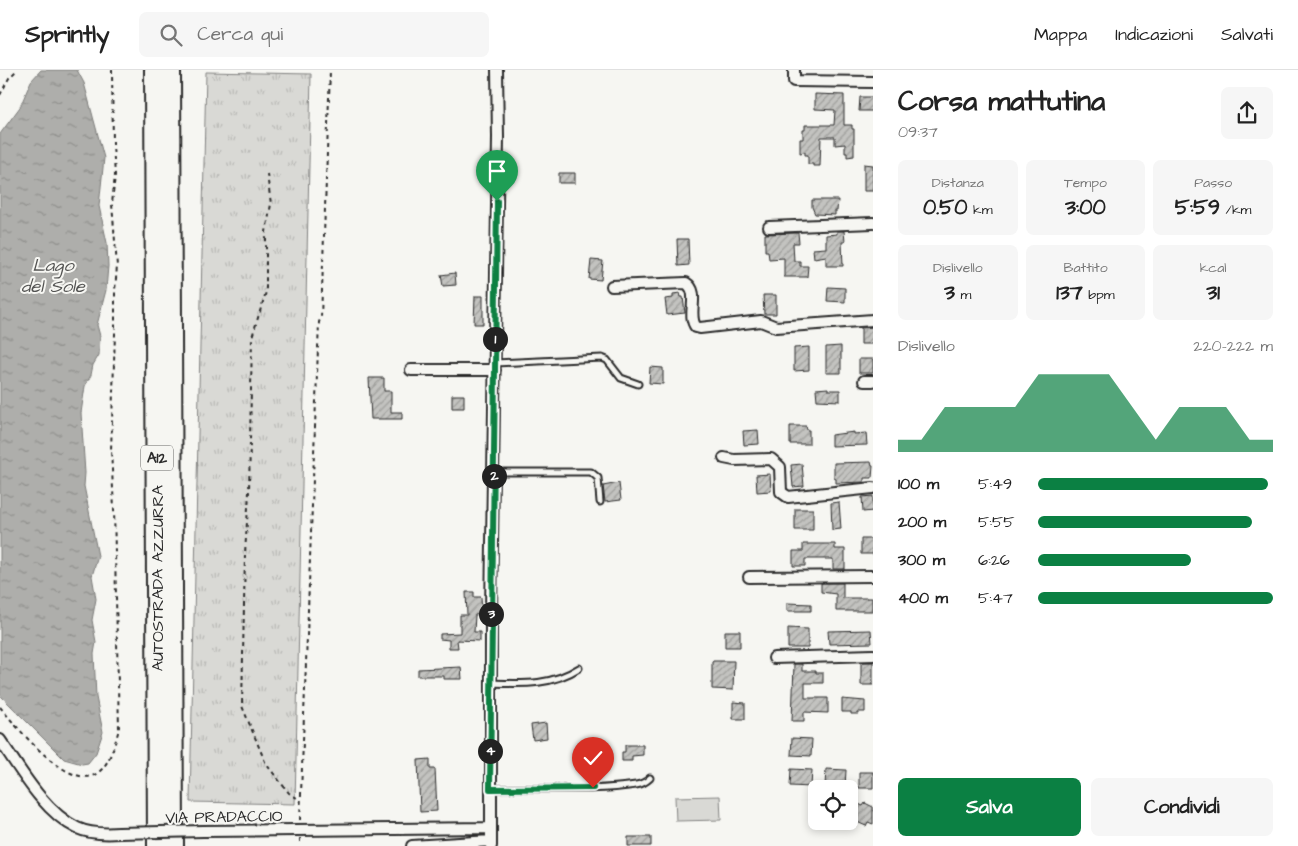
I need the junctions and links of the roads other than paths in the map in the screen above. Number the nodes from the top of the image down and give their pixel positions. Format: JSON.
{"nodes":[{"id":1,"x":155,"y":70,"type":"edge"},
{"id":2,"x":170,"y":70,"type":"edge"},
{"id":3,"x":497,"y":70,"type":"edge"},
{"id":4,"x":794,"y":70,"type":"edge"},
{"id":5,"x":873,"y":82,"type":"edge"},
{"id":6,"x":873,"y":223,"type":"edge"},
{"id":7,"x":770,"y":227,"type":"dead end"},
{"id":8,"x":612,"y":286,"type":"dead end"},
{"id":9,"x":873,"y":320,"type":"edge"},
{"id":10,"x":495,"y":366,"type":"junction"},
{"id":11,"x":411,"y":370,"type":"dead end"},
{"id":12,"x":638,"y":384,"type":"dead end"},
{"id":13,"x":724,"y":458,"type":"dead end"},
{"id":14,"x":494,"y":472,"type":"junction"},
{"id":15,"x":873,"y":488,"type":"edge"},
{"id":16,"x":600,"y":502,"type":"dead end"},
{"id":17,"x":873,"y":576,"type":"edge"},
{"id":18,"x":749,"y":577,"type":"dead end"},
{"id":19,"x":873,"y":655,"type":"edge"},
{"id":20,"x":774,"y":658,"type":"dead end"},
{"id":21,"x":579,"y":668,"type":"dead end"},
{"id":22,"x":491,"y":683,"type":"junction"},
{"id":23,"x":0,"y":740,"type":"edge"},
{"id":24,"x":650,"y":778,"type":"dead end"},
{"id":25,"x":490,"y":789,"type":"junction"},
{"id":26,"x":490,"y":828,"type":"junction"},
{"id":27,"x":491,"y":844,"type":"edge"},
{"id":28,"x":158,"y":846,"type":"edge"},
{"id":29,"x":173,"y":846,"type":"edge"},
{"id":30,"x":412,"y":846,"type":"edge"}],
"edges":[{"from":1,"to":28,"type":"highway","name":"AUTOSTRADA AZZURRA","number":"A12"},
{"from":2,"to":29,"type":"highway","name":"AUTOSTRADA AZZURRA","number":"A12"},
{"from":3,"to":10,"type":"street"},
{"from":4,"to":5,"type":"street"},
{"from":6,"to":7,"type":"street"},
{"from":8,"to":9,"type":"street"},
{"from":10,"to":11,"type":"street"},
{"from":10,"to":12,"type":"lane"},
{"from":10,"to":14,"type":"street"},
{"from":13,"to":15,"type":"street"},
{"from":14,"to":16,"type":"lane"},
{"from":14,"to":22,"type":"street"},
{"from":17,"to":18,"type":"street"},
{"from":19,"to":20,"type":"street"},
{"from":21,"to":22,"type":"lane"},
{"from":22,"to":25,"type":"street"},
{"from":23,"to":26,"type":"street","name":"VIA PRADACCIO","bridge":true},
{"from":24,"to":25,"type":"lane"},
{"from":25,"to":26,"type":"street"},
{"from":26,"to":27,"type":"street"},
{"from":27,"to":30,"type":"street"}]}
